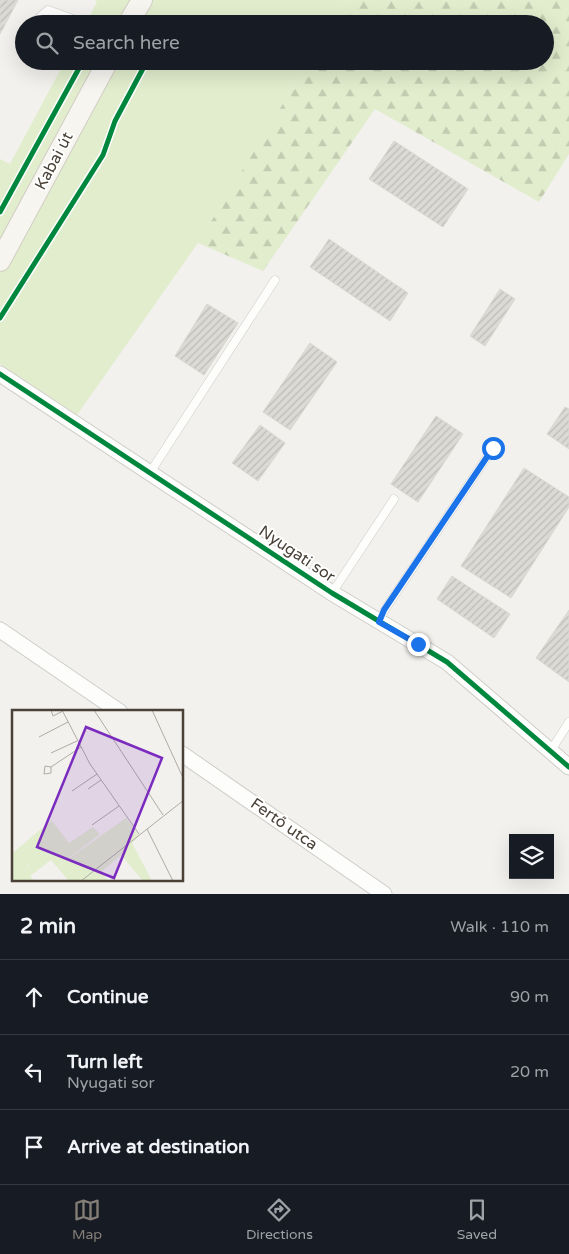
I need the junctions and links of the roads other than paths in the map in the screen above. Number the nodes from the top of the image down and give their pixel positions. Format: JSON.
{"nodes":[{"id":1,"x":142,"y":0,"type":"edge"},
{"id":2,"x":42,"y":15,"type":"edge"},
{"id":3,"x":62,"y":15,"type":"edge"},
{"id":4,"x":133,"y":15,"type":"edge"},
{"id":5,"x":103,"y":70,"type":"edge"},
{"id":6,"x":0,"y":261,"type":"edge"},
{"id":7,"x":275,"y":280,"type":"dead end"},
{"id":8,"x":0,"y":374,"type":"edge"},
{"id":9,"x":493,"y":448,"type":"dead end"},
{"id":10,"x":150,"y":472,"type":"junction"},
{"id":11,"x":394,"y":499,"type":"dead end"},
{"id":12,"x":332,"y":593,"type":"junction"},
{"id":13,"x":379,"y":622,"type":"junction"},
{"id":14,"x":0,"y":630,"type":"edge"},
{"id":15,"x":117,"y":710,"type":"edge"},
{"id":16,"x":569,"y":722,"type":"edge"},
{"id":17,"x":550,"y":752,"type":"junction"},
{"id":18,"x":184,"y":755,"type":"edge"},
{"id":19,"x":569,"y":767,"type":"edge"},
{"id":20,"x":384,"y":894,"type":"edge"}],
"edges":[{"from":1,"to":4,"type":"main road"},
{"from":2,"to":3,"type":"lane"},
{"from":5,"to":6,"type":"main road","name":"Kabai út"},
{"from":7,"to":10,"type":"lane"},
{"from":8,"to":10,"type":"street","name":"Nyugati sor"},
{"from":9,"to":13,"type":"lane"},
{"from":10,"to":12,"type":"street","name":"Nyugati sor"},
{"from":11,"to":12,"type":"lane"},
{"from":12,"to":13,"type":"street","name":"Nyugati sor"},
{"from":13,"to":17,"type":"street","name":"Nyugati sor"},
{"from":14,"to":15,"type":"street"},
{"from":16,"to":17,"type":"lane"},
{"from":17,"to":19,"type":"street","name":"Nyugati sor"},
{"from":18,"to":20,"type":"street","name":"Fertő utca"}]}
